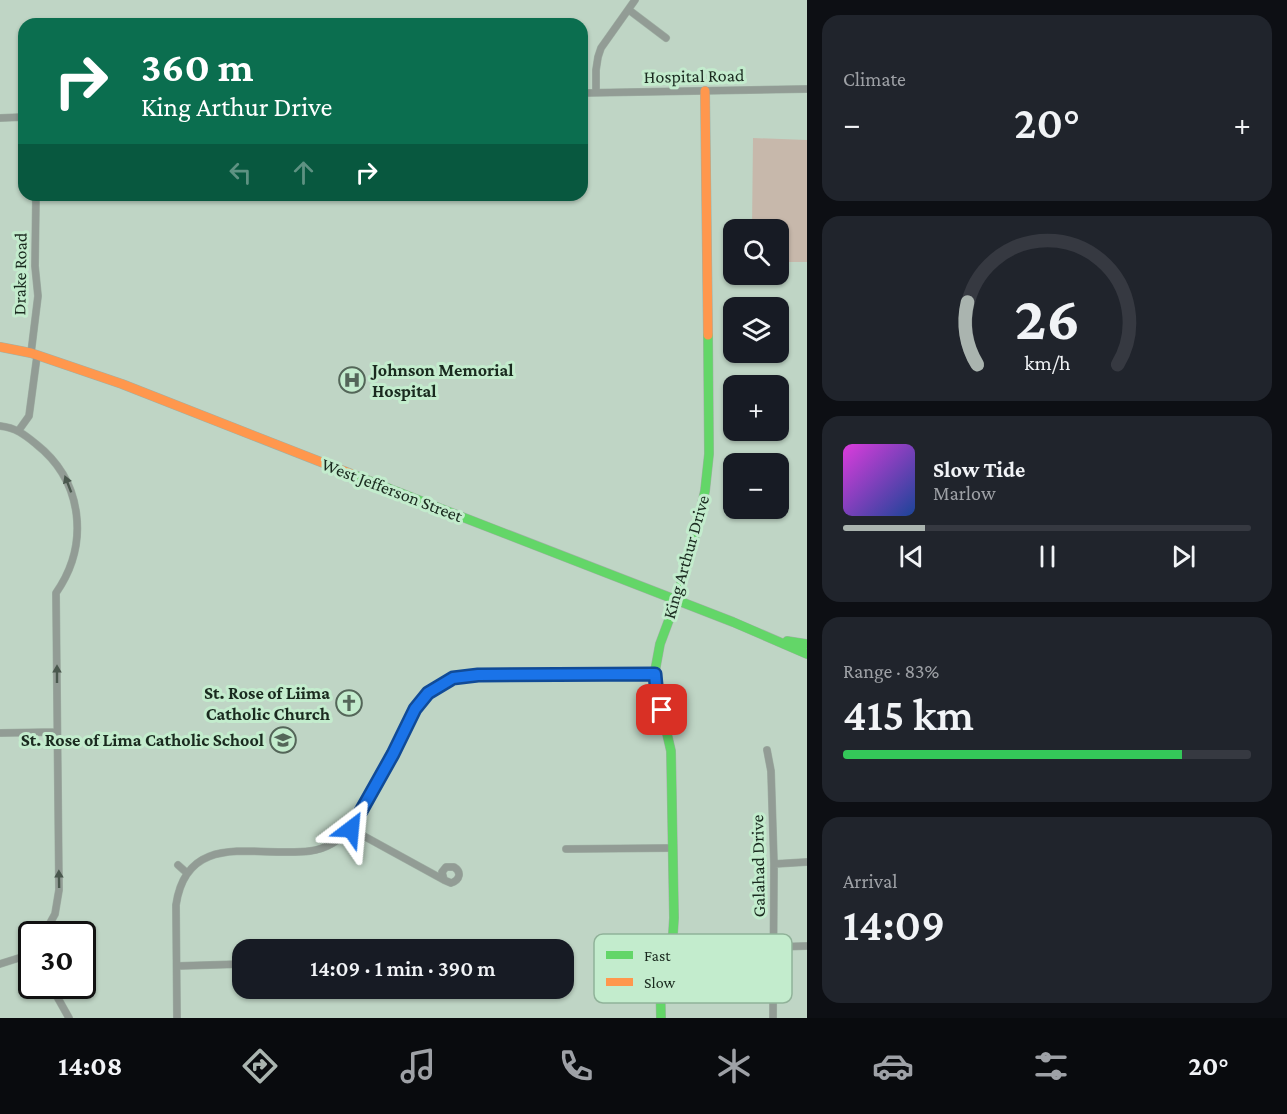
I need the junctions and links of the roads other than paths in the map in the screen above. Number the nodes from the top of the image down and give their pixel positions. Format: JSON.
{"nodes":[{"id":1,"x":635,"y":0,"type":"edge"},
{"id":2,"x":629,"y":10,"type":"junction"},
{"id":3,"x":666,"y":38,"type":"dead end"},
{"id":4,"x":807,"y":89,"type":"edge"},
{"id":5,"x":705,"y":91,"type":"junction"},
{"id":6,"x":597,"y":92,"type":"junction"},
{"id":7,"x":588,"y":93,"type":"edge"},
{"id":8,"x":18,"y":117,"type":"edge"},
{"id":9,"x":0,"y":118,"type":"edge"},
{"id":10,"x":36,"y":201,"type":"edge"},
{"id":11,"x":0,"y":347,"type":"edge"},
{"id":12,"x":34,"y":355,"type":"junction"},
{"id":13,"x":0,"y":426,"type":"edge"},
{"id":14,"x":19,"y":430,"type":"junction"},
{"id":15,"x":676,"y":600,"type":"junction"},
{"id":16,"x":780,"y":641,"type":"junction"},
{"id":17,"x":807,"y":644,"type":"edge"},
{"id":18,"x":807,"y":654,"type":"edge"},
{"id":19,"x":655,"y":674,"type":"junction"},
{"id":20,"x":57,"y":732,"type":"junction"},
{"id":21,"x":0,"y":733,"type":"edge"},
{"id":22,"x":767,"y":750,"type":"dead end"},
{"id":23,"x":351,"y":829,"type":"junction"},
{"id":24,"x":673,"y":848,"type":"junction"},
{"id":25,"x":566,"y":849,"type":"dead end"},
{"id":26,"x":807,"y":862,"type":"edge"},
{"id":27,"x":774,"y":864,"type":"junction"},
{"id":28,"x":178,"y":865,"type":"dead end"},
{"id":29,"x":188,"y":873,"type":"junction"},
{"id":30,"x":444,"y":879,"type":"dead end"},
{"id":31,"x":51,"y":921,"type":"edge"},
{"id":32,"x":672,"y":934,"type":"edge"},
{"id":33,"x":774,"y":934,"type":"edge"},
{"id":34,"x":792,"y":946,"type":"edge"},
{"id":35,"x":807,"y":946,"type":"edge"},
{"id":36,"x":18,"y":958,"type":"edge"},
{"id":37,"x":0,"y":964,"type":"edge"},
{"id":38,"x":232,"y":964,"type":"edge"},
{"id":39,"x":177,"y":966,"type":"junction"},
{"id":40,"x":58,"y":999,"type":"edge"},
{"id":41,"x":661,"y":1003,"type":"edge"},
{"id":42,"x":773,"y":1003,"type":"edge"},
{"id":43,"x":69,"y":1018,"type":"edge"},
{"id":44,"x":177,"y":1018,"type":"edge"},
{"id":45,"x":661,"y":1018,"type":"edge"},
{"id":46,"x":773,"y":1018,"type":"edge"}],
"edges":[{"from":1,"to":2,"type":"street"},
{"from":2,"to":3,"type":"street"},
{"from":2,"to":6,"type":"street"},
{"from":4,"to":5,"type":"street","name":"Hospital Road"},
{"from":5,"to":6,"type":"street","name":"Hospital Road"},
{"from":5,"to":15,"type":"street","name":"King Arthur Drive"},
{"from":6,"to":7,"type":"street","name":"Hospital Road"},
{"from":8,"to":9,"type":"street"},
{"from":10,"to":12,"type":"street","name":"Drake Road"},
{"from":11,"to":12,"type":"street","name":"West Jefferson Street"},
{"from":12,"to":14,"type":"street","name":"Drake Road"},
{"from":12,"to":15,"type":"street","name":"West Jefferson Street"},
{"from":13,"to":14,"type":"street"},
{"from":20,"to":14,"type":"street","one_way":true},
{"from":15,"to":16,"type":"street","name":"West Jefferson Street"},
{"from":15,"to":19,"type":"street","name":"King Arthur Drive"},
{"from":16,"to":17,"type":"street","name":"West Jefferson Street"},
{"from":16,"to":18,"type":"street","name":"West Jefferson Street"},
{"from":19,"to":23,"type":"street"},
{"from":19,"to":24,"type":"street","name":"King Arthur Drive"},
{"from":20,"to":21,"type":"street"},
{"from":31,"to":20,"type":"street","one_way":true},
{"from":22,"to":27,"type":"street","name":"Galahad Drive"},
{"from":23,"to":29,"type":"street"},
{"from":23,"to":30,"type":"street"},
{"from":24,"to":25,"type":"street"},
{"from":24,"to":32,"type":"street","name":"King Arthur Drive"},
{"from":26,"to":27,"type":"street"},
{"from":27,"to":33,"type":"street","name":"Galahad Drive"},
{"from":28,"to":29,"type":"street"},
{"from":29,"to":39,"type":"street"},
{"from":34,"to":35,"type":"street"},
{"from":36,"to":37,"type":"street"},
{"from":38,"to":39,"type":"street"},
{"from":39,"to":44,"type":"street"},
{"from":40,"to":43,"type":"street"},
{"from":41,"to":45,"type":"street","name":"King Arthur Drive"},
{"from":42,"to":46,"type":"street","name":"Galahad Drive"}]}
